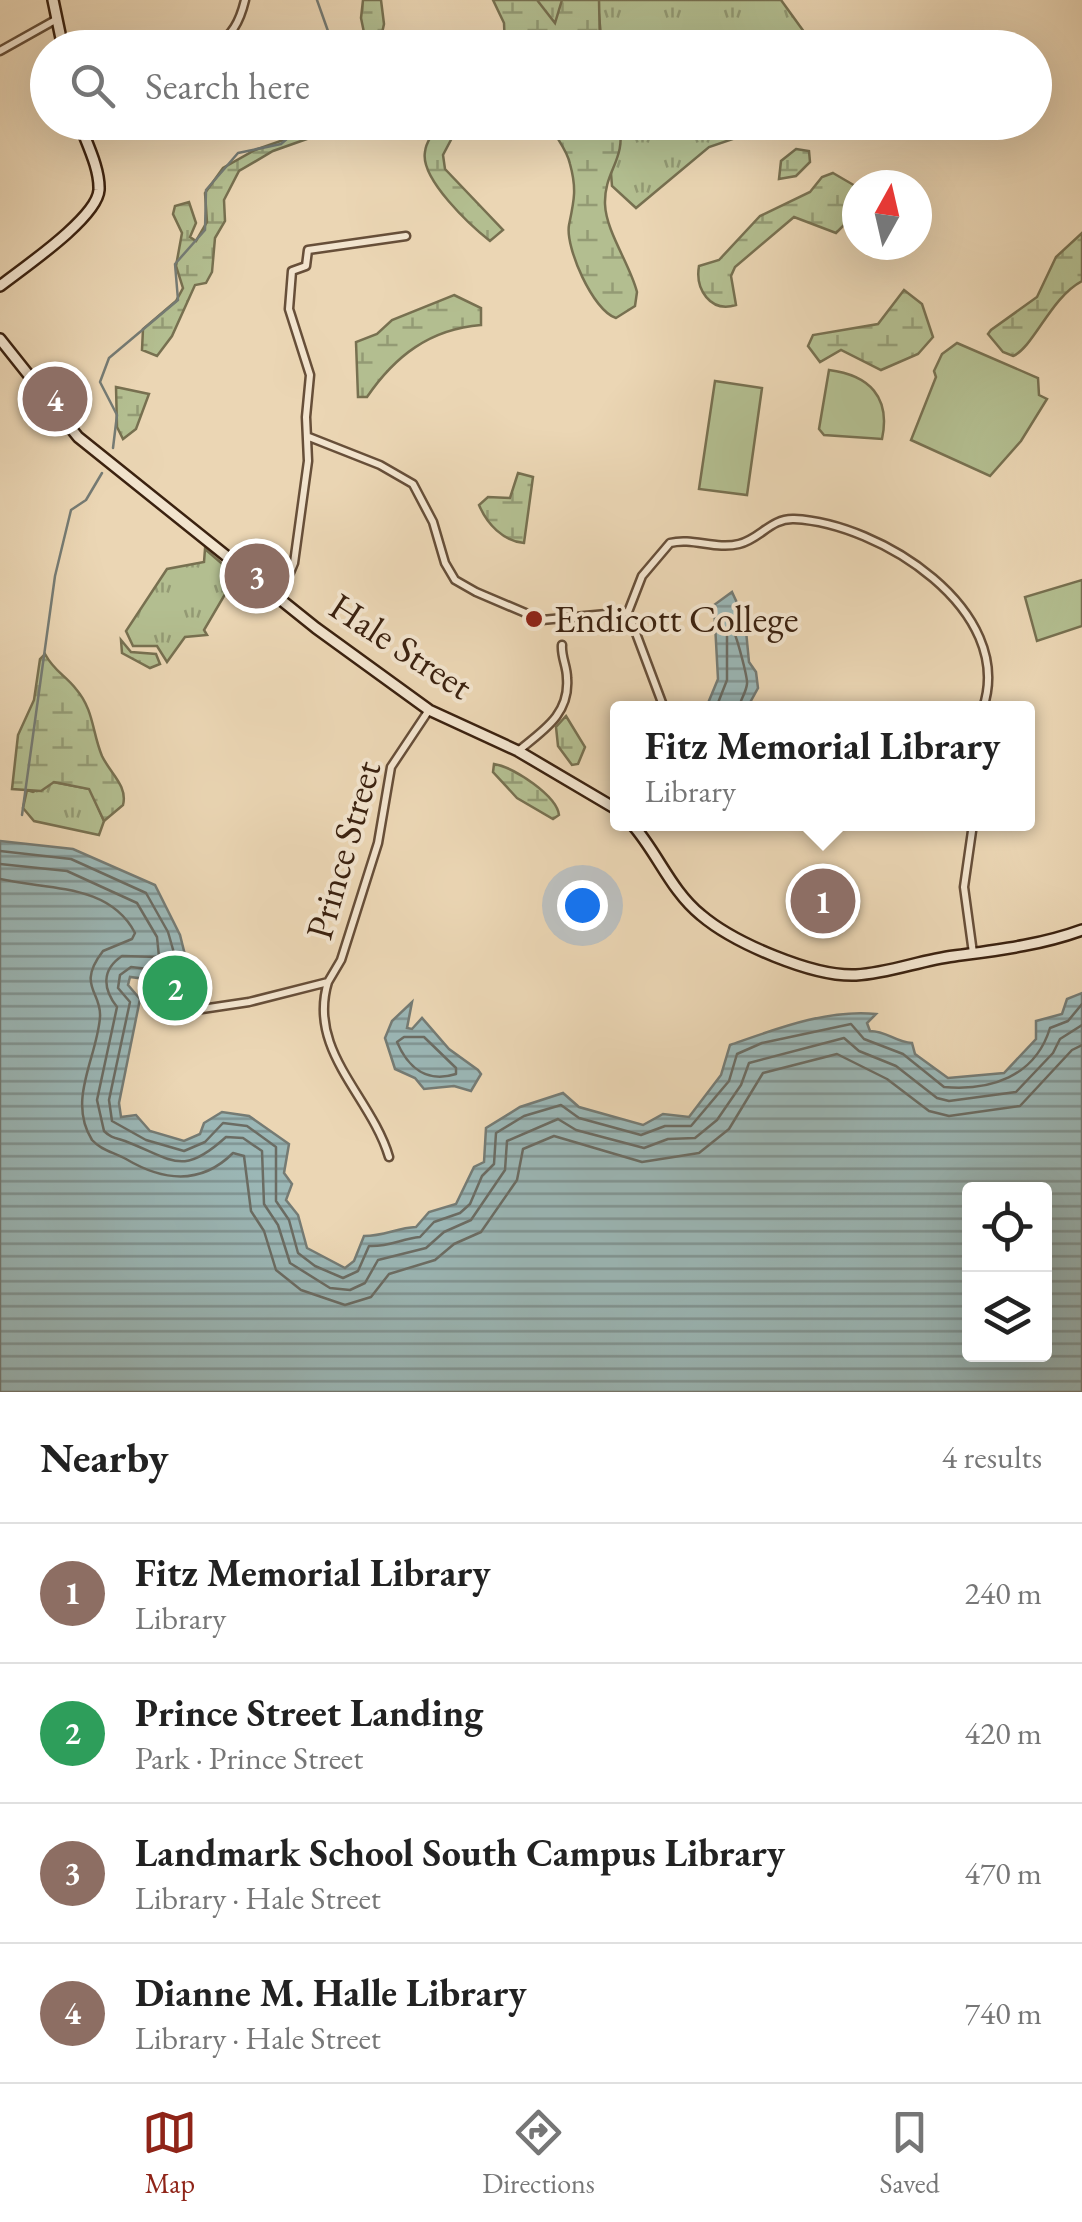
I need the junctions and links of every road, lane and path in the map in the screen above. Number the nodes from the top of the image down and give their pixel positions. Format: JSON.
{"nodes":[{"id":1,"x":53,"y":0,"type":"edge"},
{"id":2,"x":245,"y":0,"type":"edge"},
{"id":3,"x":58,"y":19,"type":"junction"},
{"id":4,"x":38,"y":30,"type":"edge"},
{"id":5,"x":60,"y":30,"type":"edge"},
{"id":6,"x":234,"y":30,"type":"edge"},
{"id":7,"x":30,"y":34,"type":"edge"},
{"id":8,"x":0,"y":51,"type":"edge"},
{"id":9,"x":85,"y":140,"type":"edge"},
{"id":10,"x":406,"y":236,"type":"dead end"},
{"id":11,"x":0,"y":286,"type":"edge"},
{"id":12,"x":0,"y":339,"type":"edge"},
{"id":13,"x":309,"y":436,"type":"junction"},
{"id":14,"x":270,"y":592,"type":"junction"},
{"id":15,"x":628,"y":612,"type":"junction"},
{"id":16,"x":562,"y":646,"type":"dead end"},
{"id":17,"x":661,"y":701,"type":"edge"},
{"id":18,"x":983,"y":701,"type":"edge"},
{"id":19,"x":429,"y":710,"type":"junction"},
{"id":20,"x":518,"y":750,"type":"junction"},
{"id":21,"x":610,"y":805,"type":"edge"},
{"id":22,"x":644,"y":831,"type":"edge"},
{"id":23,"x":972,"y":831,"type":"edge"},
{"id":24,"x":1082,"y":930,"type":"edge"},
{"id":25,"x":974,"y":952,"type":"junction"},
{"id":26,"x":328,"y":982,"type":"junction"},
{"id":27,"x":182,"y":1012,"type":"dead end"},
{"id":28,"x":390,"y":1157,"type":"dead end"}],
"edges":[{"from":1,"to":3,"type":"main road"},
{"from":2,"to":6,"type":"street"},
{"from":3,"to":4,"type":"street"},
{"from":3,"to":5,"type":"main road"},
{"from":7,"to":8,"type":"street"},
{"from":9,"to":11,"type":"main road"},
{"from":10,"to":13,"type":"street"},
{"from":12,"to":14,"type":"main road","name":"Hale Street"},
{"from":13,"to":14,"type":"street"},
{"from":13,"to":15,"type":"street"},
{"from":14,"to":19,"type":"main road","name":"Hale Street"},
{"from":15,"to":17,"type":"street"},
{"from":15,"to":18,"type":"street"},
{"from":16,"to":20,"type":"street"},
{"from":19,"to":20,"type":"main road","name":"Hale Street"},
{"from":19,"to":26,"type":"street","name":"Prince Street"},
{"from":20,"to":21,"type":"main road","name":"Hale Street"},
{"from":22,"to":25,"type":"main road"},
{"from":23,"to":25,"type":"street"},
{"from":24,"to":25,"type":"main road"},
{"from":26,"to":27,"type":"street","name":"Prince Street"},
{"from":26,"to":28,"type":"street"}]}
